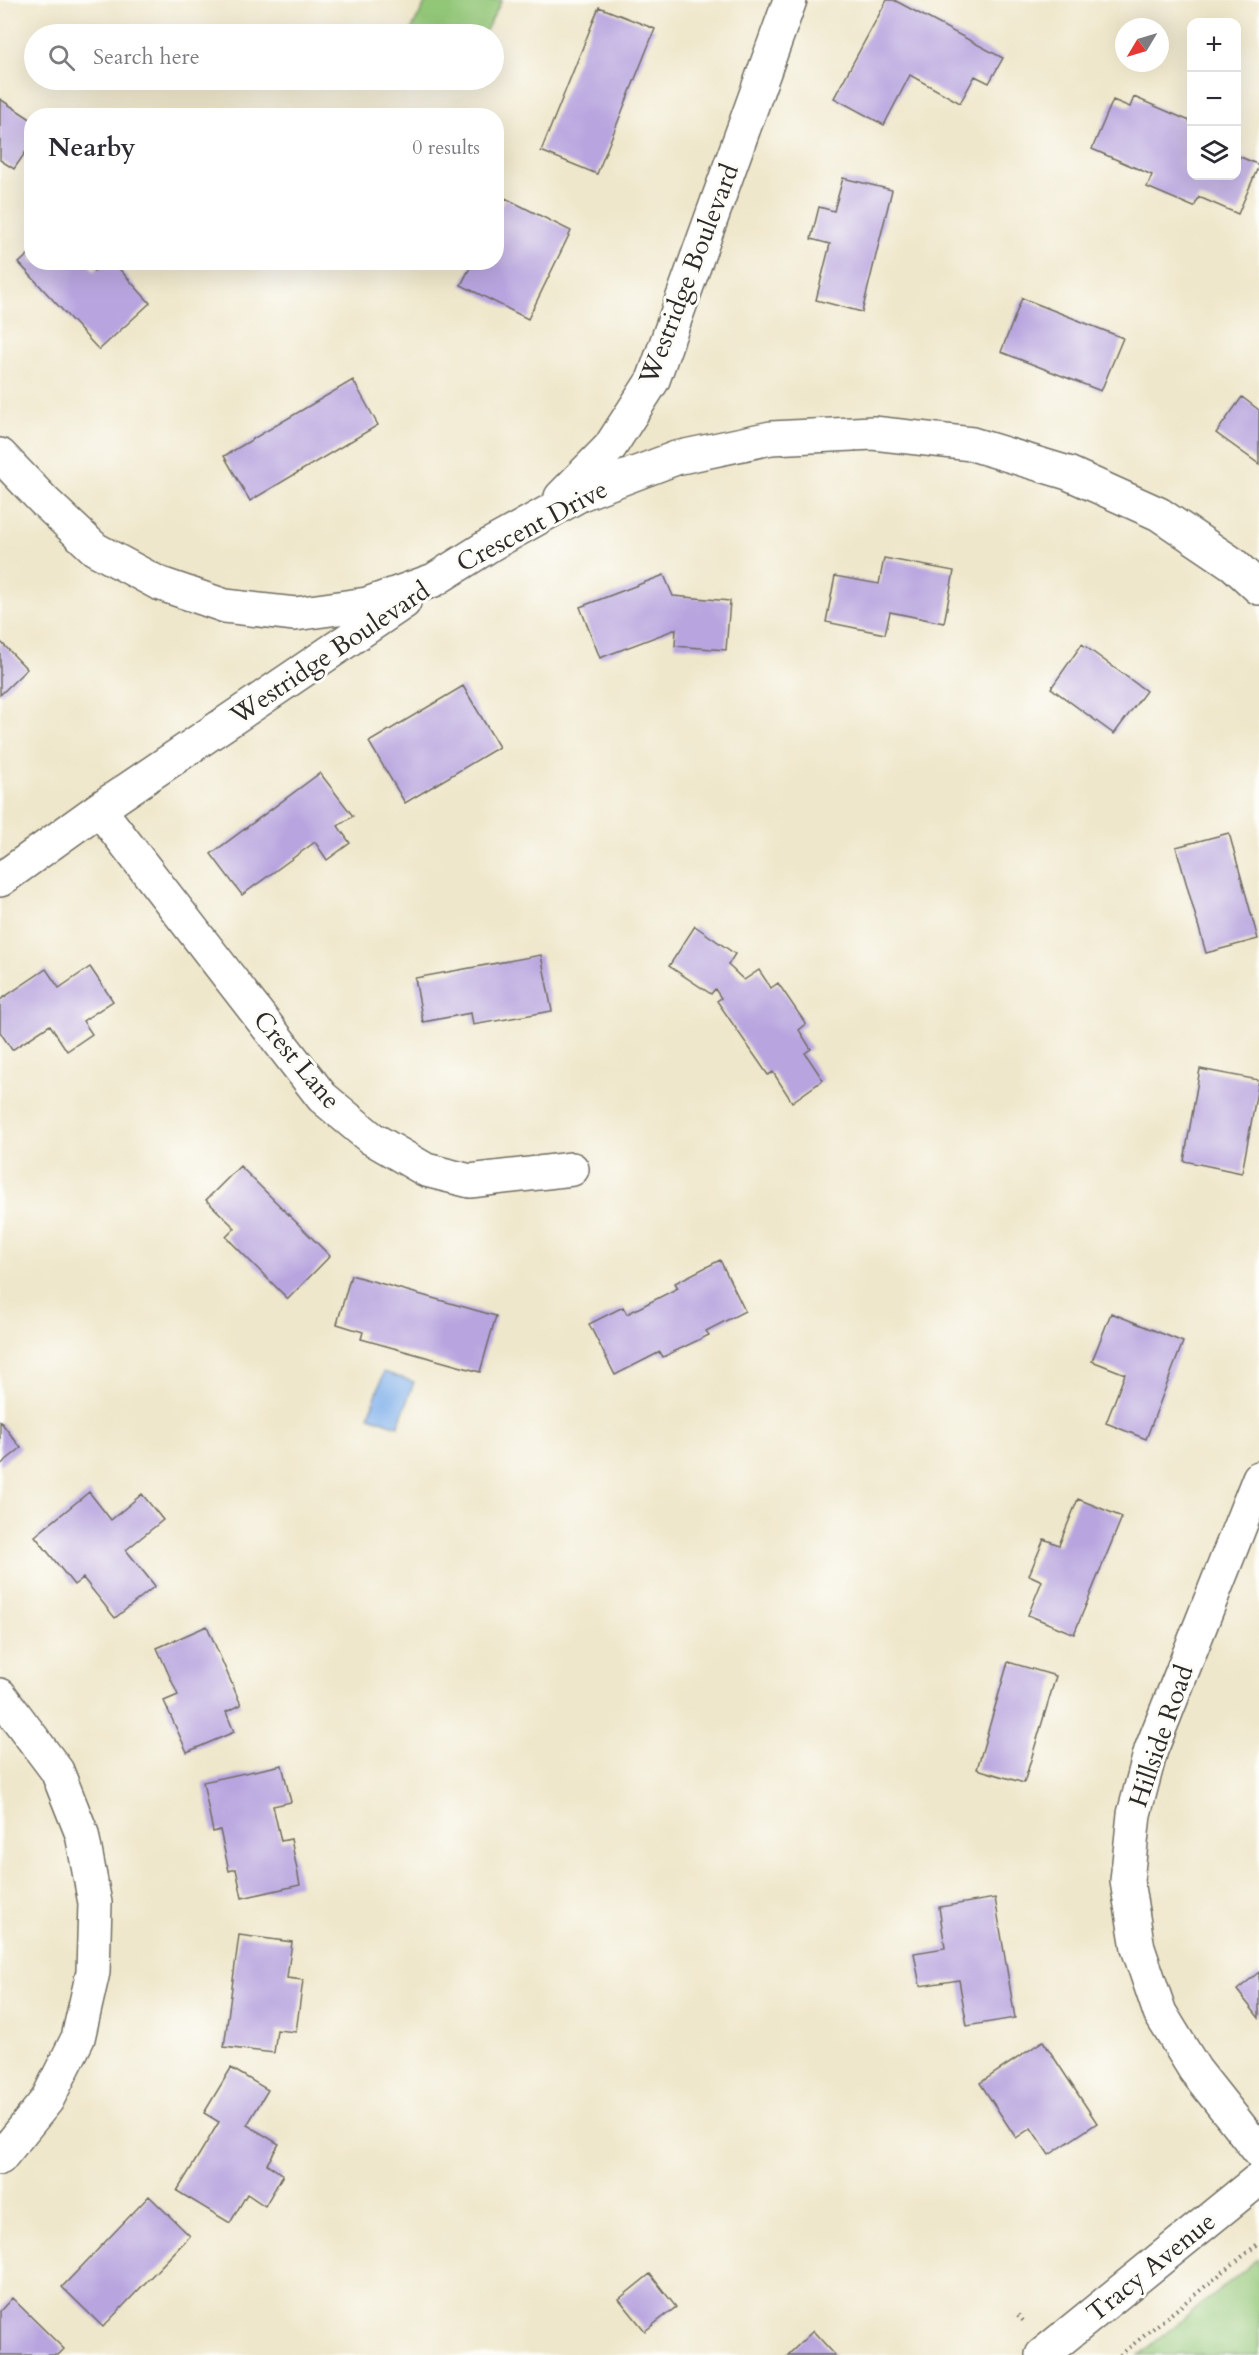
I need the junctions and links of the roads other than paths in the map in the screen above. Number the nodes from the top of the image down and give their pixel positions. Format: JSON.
{"nodes":[{"id":1,"x":790,"y":0,"type":"edge"},
{"id":2,"x":0,"y":454,"type":"edge"},
{"id":3,"x":492,"y":543,"type":"junction"},
{"id":4,"x":1259,"y":588,"type":"edge"},
{"id":5,"x":99,"y":809,"type":"junction"},
{"id":6,"x":0,"y":880,"type":"edge"},
{"id":7,"x":572,"y":1169,"type":"dead end"},
{"id":8,"x":1259,"y":1478,"type":"edge"},
{"id":9,"x":0,"y":1695,"type":"edge"},
{"id":10,"x":1259,"y":2151,"type":"edge"},
{"id":11,"x":0,"y":2158,"type":"edge"},
{"id":12,"x":1259,"y":2179,"type":"edge"},
{"id":13,"x":1042,"y":2355,"type":"edge"}],
"edges":[{"from":1,"to":3,"type":"street","name":"Westridge Boulevard"},
{"from":2,"to":3,"type":"street","name":"Crescent Drive"},
{"from":3,"to":4,"type":"street","name":"Crescent Drive"},
{"from":3,"to":5,"type":"street","name":"Westridge Boulevard"},
{"from":5,"to":6,"type":"street","name":"Westridge Boulevard"},
{"from":5,"to":7,"type":"street","name":"Crest Lane"},
{"from":8,"to":10,"type":"street","name":"Hillside Road"},
{"from":9,"to":11,"type":"street"},
{"from":12,"to":13,"type":"street","name":"Tracy Avenue"}]}
